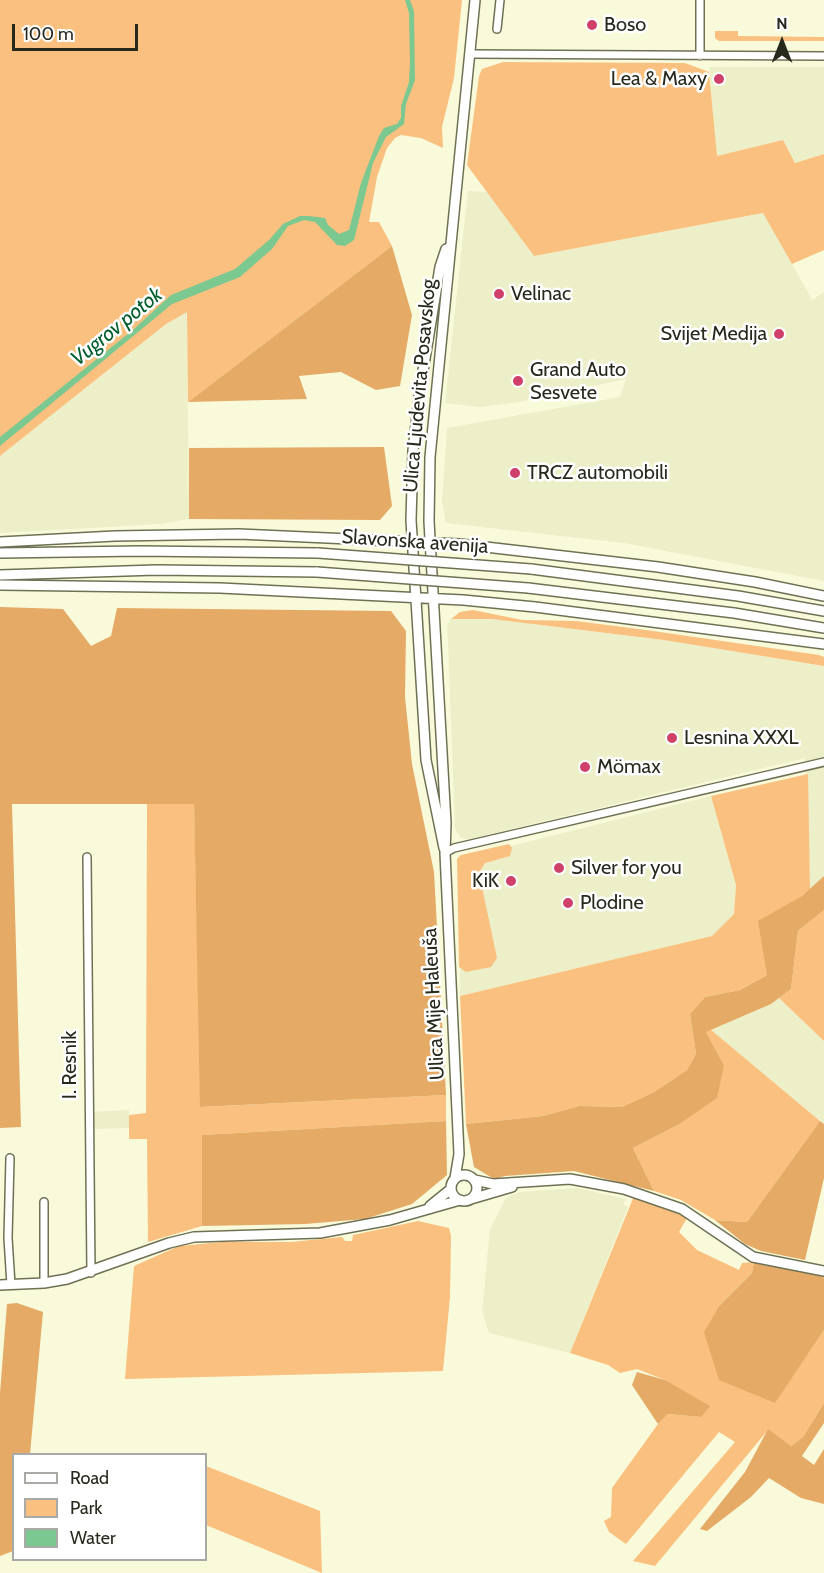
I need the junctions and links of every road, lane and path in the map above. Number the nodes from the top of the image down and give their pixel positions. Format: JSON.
{"nodes":[{"id":1,"x":475,"y":0,"type":"edge"},
{"id":2,"x":500,"y":0,"type":"edge"},
{"id":3,"x":700,"y":0,"type":"edge"},
{"id":4,"x":497,"y":29,"type":"dead end"},
{"id":5,"x":469,"y":54,"type":"junction"},
{"id":6,"x":700,"y":56,"type":"junction"},
{"id":7,"x":824,"y":56,"type":"edge"},
{"id":8,"x":451,"y":233,"type":"junction"},
{"id":9,"x":0,"y":542,"type":"edge"},
{"id":10,"x":412,"y":542,"type":"junction"},
{"id":11,"x":430,"y":542,"type":"junction"},
{"id":12,"x":0,"y":553,"type":"edge"},
{"id":13,"x":0,"y":575,"type":"edge"},
{"id":14,"x":0,"y":585,"type":"edge"},
{"id":15,"x":824,"y":596,"type":"edge"},
{"id":16,"x":416,"y":597,"type":"junction"},
{"id":17,"x":434,"y":598,"type":"junction"},
{"id":18,"x":824,"y":611,"type":"edge"},
{"id":19,"x":824,"y":628,"type":"edge"},
{"id":20,"x":824,"y":644,"type":"edge"},
{"id":21,"x":824,"y":762,"type":"edge"},
{"id":22,"x":445,"y":853,"type":"junction"},
{"id":23,"x":87,"y":857,"type":"dead end"},
{"id":24,"x":459,"y":1154,"type":"junction"},
{"id":25,"x":9,"y":1158,"type":"dead end"},
{"id":26,"x":455,"y":1178,"type":"junction"},
{"id":27,"x":473,"y":1179,"type":"junction"},
{"id":28,"x":525,"y":1182,"type":"junction"},
{"id":29,"x":451,"y":1189,"type":"junction"},
{"id":30,"x":471,"y":1199,"type":"junction"},
{"id":31,"x":460,"y":1200,"type":"junction"},
{"id":32,"x":44,"y":1202,"type":"dead end"},
{"id":33,"x":413,"y":1214,"type":"junction"},
{"id":34,"x":824,"y":1271,"type":"edge"},
{"id":35,"x":90,"y":1273,"type":"junction"},
{"id":36,"x":44,"y":1283,"type":"junction"},
{"id":37,"x":0,"y":1285,"type":"edge"},
{"id":38,"x":11,"y":1285,"type":"junction"}],
"edges":[{"from":1,"to":5,"type":"main road","name":"Ulica Ljudevita Posavskog"},
{"from":2,"to":4,"type":"street"},
{"from":3,"to":6,"type":"street"},
{"from":5,"to":6,"type":"street"},
{"from":5,"to":8,"type":"main road","name":"Ulica Ljudevita Posavskog"},
{"from":6,"to":7,"type":"street"},
{"from":8,"to":10,"type":"main road","name":"Ulica Ljudevita Posavskog"},
{"from":8,"to":11,"type":"main road","name":"Ulica Ljudevita Posavskog"},
{"from":9,"to":10,"type":"main road"},
{"from":10,"to":11,"type":"main road"},
{"from":10,"to":16,"type":"main road","name":"Ulica Ljudevita Posavskog"},
{"from":11,"to":15,"type":"main road"},
{"from":11,"to":17,"type":"main road","name":"Ulica Ljudevita Posavskog"},
{"from":12,"to":18,"type":"main road","name":"Slavonska avenija","bridge":true},
{"from":13,"to":19,"type":"main road","name":"Slavonska avenija","bridge":true},
{"from":14,"to":16,"type":"main road"},
{"from":16,"to":17,"type":"main road"},
{"from":16,"to":22,"type":"main road","name":"Ulica Mije Haleuša"},
{"from":17,"to":20,"type":"main road"},
{"from":17,"to":22,"type":"main road","name":"Ulica Mije Haleuša"},
{"from":21,"to":22,"type":"street"},
{"from":22,"to":24,"type":"main road","name":"Ulica Mije Haleuša"},
{"from":23,"to":35,"type":"street","name":"I. Resnik"},
{"from":24,"to":26,"type":"main road","name":"Ulica Mije Haleuša"},
{"from":24,"to":27,"type":"main road","name":"Ulica Mije Haleuša"},
{"from":25,"to":38,"type":"street"},
{"from":26,"to":27,"type":"main road"},
{"from":26,"to":29,"type":"main road"},
{"from":27,"to":28,"type":"main road"},
{"from":27,"to":30,"type":"main road"},
{"from":28,"to":30,"type":"main road"},
{"from":28,"to":34,"type":"main road"},
{"from":29,"to":31,"type":"main road"},
{"from":29,"to":33,"type":"main road"},
{"from":30,"to":31,"type":"main road"},
{"from":31,"to":33,"type":"main road"},
{"from":32,"to":36,"type":"street"},
{"from":33,"to":35,"type":"main road"},
{"from":35,"to":36,"type":"main road"},
{"from":36,"to":38,"type":"main road"},
{"from":37,"to":38,"type":"main road"}]}
